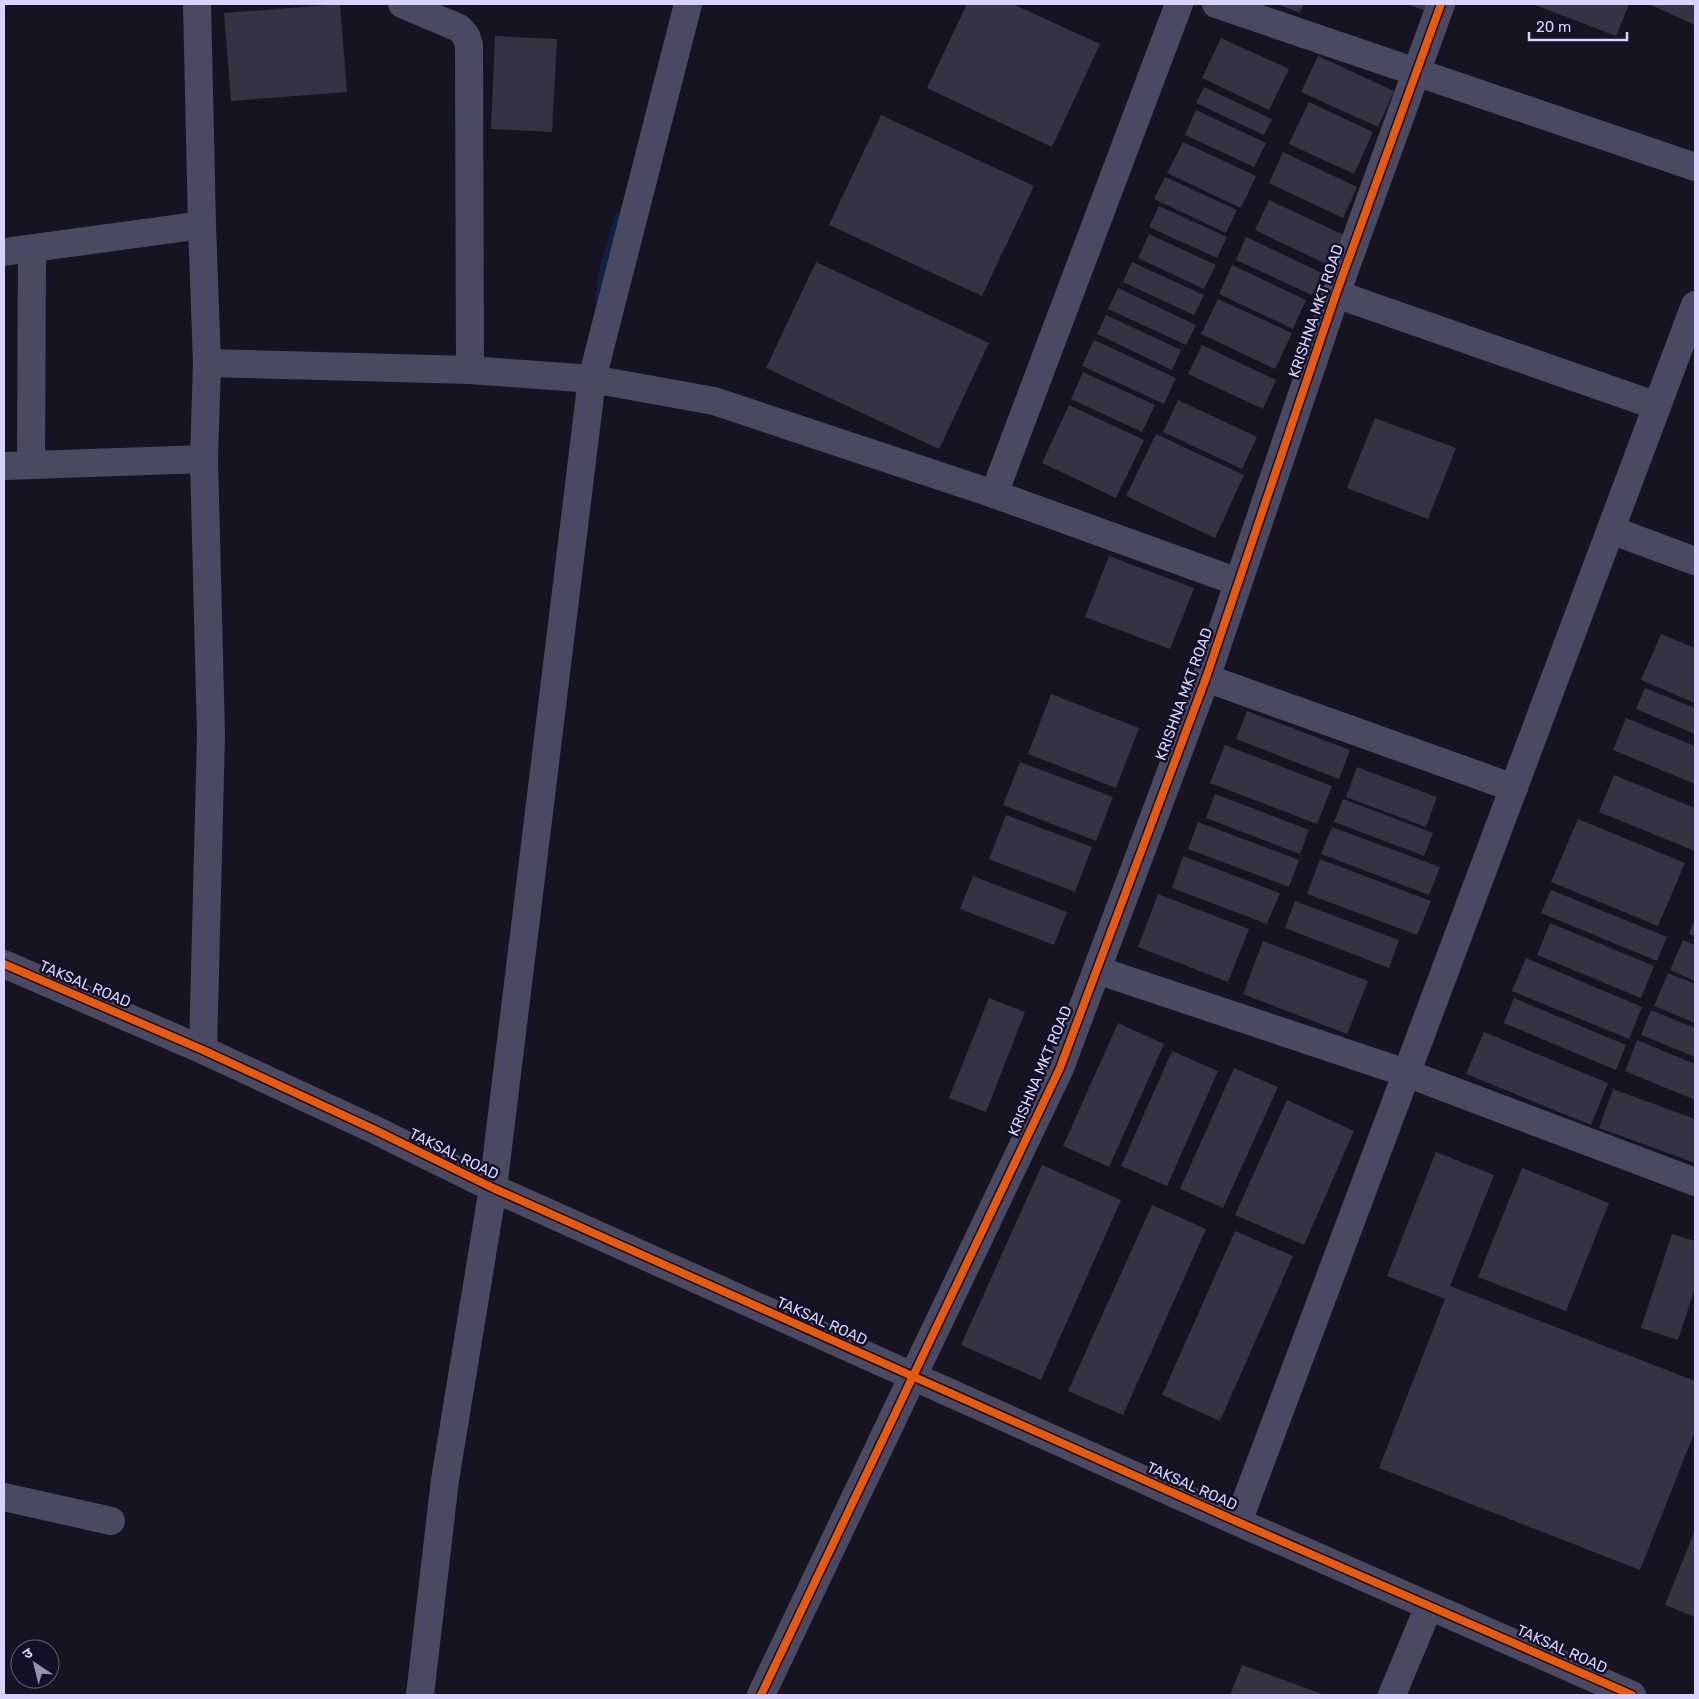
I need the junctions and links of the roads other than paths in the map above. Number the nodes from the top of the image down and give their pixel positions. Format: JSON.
{"nodes":[{"id":1,"x":197,"y":4,"type":"edge"},
{"id":2,"x":402,"y":4,"type":"edge"},
{"id":3,"x":688,"y":4,"type":"edge"},
{"id":4,"x":1179,"y":4,"type":"edge"},
{"id":5,"x":1216,"y":4,"type":"edge"},
{"id":6,"x":1441,"y":4,"type":"edge"},
{"id":7,"x":1417,"y":73,"type":"junction"},
{"id":8,"x":1695,"y":167,"type":"edge"},
{"id":9,"x":202,"y":225,"type":"junction"},
{"id":10,"x":32,"y":249,"type":"junction"},
{"id":11,"x":4,"y":252,"type":"edge"},
{"id":12,"x":1336,"y":294,"type":"junction"},
{"id":13,"x":1695,"y":305,"type":"edge"},
{"id":14,"x":207,"y":364,"type":"junction"},
{"id":15,"x":470,"y":370,"type":"junction"},
{"id":16,"x":592,"y":379,"type":"junction"},
{"id":17,"x":1657,"y":406,"type":"junction"},
{"id":18,"x":204,"y":459,"type":"junction"},
{"id":19,"x":31,"y":465,"type":"junction"},
{"id":20,"x":4,"y":466,"type":"edge"},
{"id":21,"x":994,"y":494,"type":"junction"},
{"id":22,"x":1611,"y":530,"type":"junction"},
{"id":23,"x":1695,"y":561,"type":"edge"},
{"id":24,"x":1238,"y":582,"type":"junction"},
{"id":25,"x":1206,"y":678,"type":"junction"},
{"id":26,"x":1514,"y":788,"type":"junction"},
{"id":27,"x":4,"y":964,"type":"edge"},
{"id":28,"x":1098,"y":970,"type":"junction"},
{"id":29,"x":203,"y":1050,"type":"junction"},
{"id":30,"x":1406,"y":1073,"type":"junction"},
{"id":31,"x":1695,"y":1182,"type":"edge"},
{"id":32,"x":493,"y":1188,"type":"junction"},
{"id":33,"x":914,"y":1377,"type":"junction"},
{"id":34,"x":4,"y":1497,"type":"edge"},
{"id":35,"x":111,"y":1521,"type":"dead end"},
{"id":36,"x":1238,"y":1522,"type":"junction"},
{"id":37,"x":1429,"y":1606,"type":"junction"},
{"id":38,"x":420,"y":1695,"type":"edge"},
{"id":39,"x":761,"y":1695,"type":"edge"},
{"id":40,"x":1392,"y":1695,"type":"edge"},
{"id":41,"x":1632,"y":1695,"type":"edge"}],
"edges":[{"from":1,"to":9,"type":"street"},
{"from":2,"to":15,"type":"street"},
{"from":3,"to":16,"type":"street"},
{"from":4,"to":21,"type":"street"},
{"from":5,"to":7,"type":"street"},
{"from":6,"to":7,"type":"street","name":"KRISHNA MKT ROAD"},
{"from":7,"to":8,"type":"street"},
{"from":7,"to":12,"type":"street","name":"KRISHNA MKT ROAD"},
{"from":9,"to":10,"type":"street"},
{"from":9,"to":14,"type":"street"},
{"from":10,"to":11,"type":"street"},
{"from":10,"to":19,"type":"street"},
{"from":12,"to":17,"type":"street"},
{"from":12,"to":24,"type":"street","name":"KRISHNA MKT ROAD"},
{"from":13,"to":17,"type":"street"},
{"from":14,"to":15,"type":"street"},
{"from":14,"to":18,"type":"street"},
{"from":15,"to":16,"type":"street"},
{"from":16,"to":21,"type":"street"},
{"from":16,"to":32,"type":"street"},
{"from":17,"to":22,"type":"street"},
{"from":18,"to":19,"type":"street"},
{"from":18,"to":29,"type":"street"},
{"from":19,"to":20,"type":"street"},
{"from":21,"to":24,"type":"street"},
{"from":22,"to":23,"type":"street"},
{"from":22,"to":26,"type":"street"},
{"from":24,"to":25,"type":"street","name":"KRISHNA MKT ROAD"},
{"from":25,"to":26,"type":"street"},
{"from":25,"to":28,"type":"street","name":"KRISHNA MKT ROAD"},
{"from":26,"to":30,"type":"street"},
{"from":27,"to":29,"type":"street","name":"TAKSAL ROAD"},
{"from":28,"to":30,"type":"street"},
{"from":28,"to":33,"type":"street","name":"KRISHNA MKT ROAD"},
{"from":29,"to":32,"type":"street","name":"TAKSAL ROAD"},
{"from":30,"to":31,"type":"street"},
{"from":30,"to":36,"type":"street"},
{"from":32,"to":33,"type":"street","name":"TAKSAL ROAD"},
{"from":32,"to":38,"type":"street"},
{"from":33,"to":36,"type":"street","name":"TAKSAL ROAD"},
{"from":33,"to":39,"type":"street","name":"KRISHNA MKT ROAD"},
{"from":34,"to":35,"type":"street"},
{"from":36,"to":37,"type":"street","name":"TAKSAL ROAD"},
{"from":37,"to":40,"type":"street"},
{"from":37,"to":41,"type":"street","name":"TAKSAL ROAD"}]}
